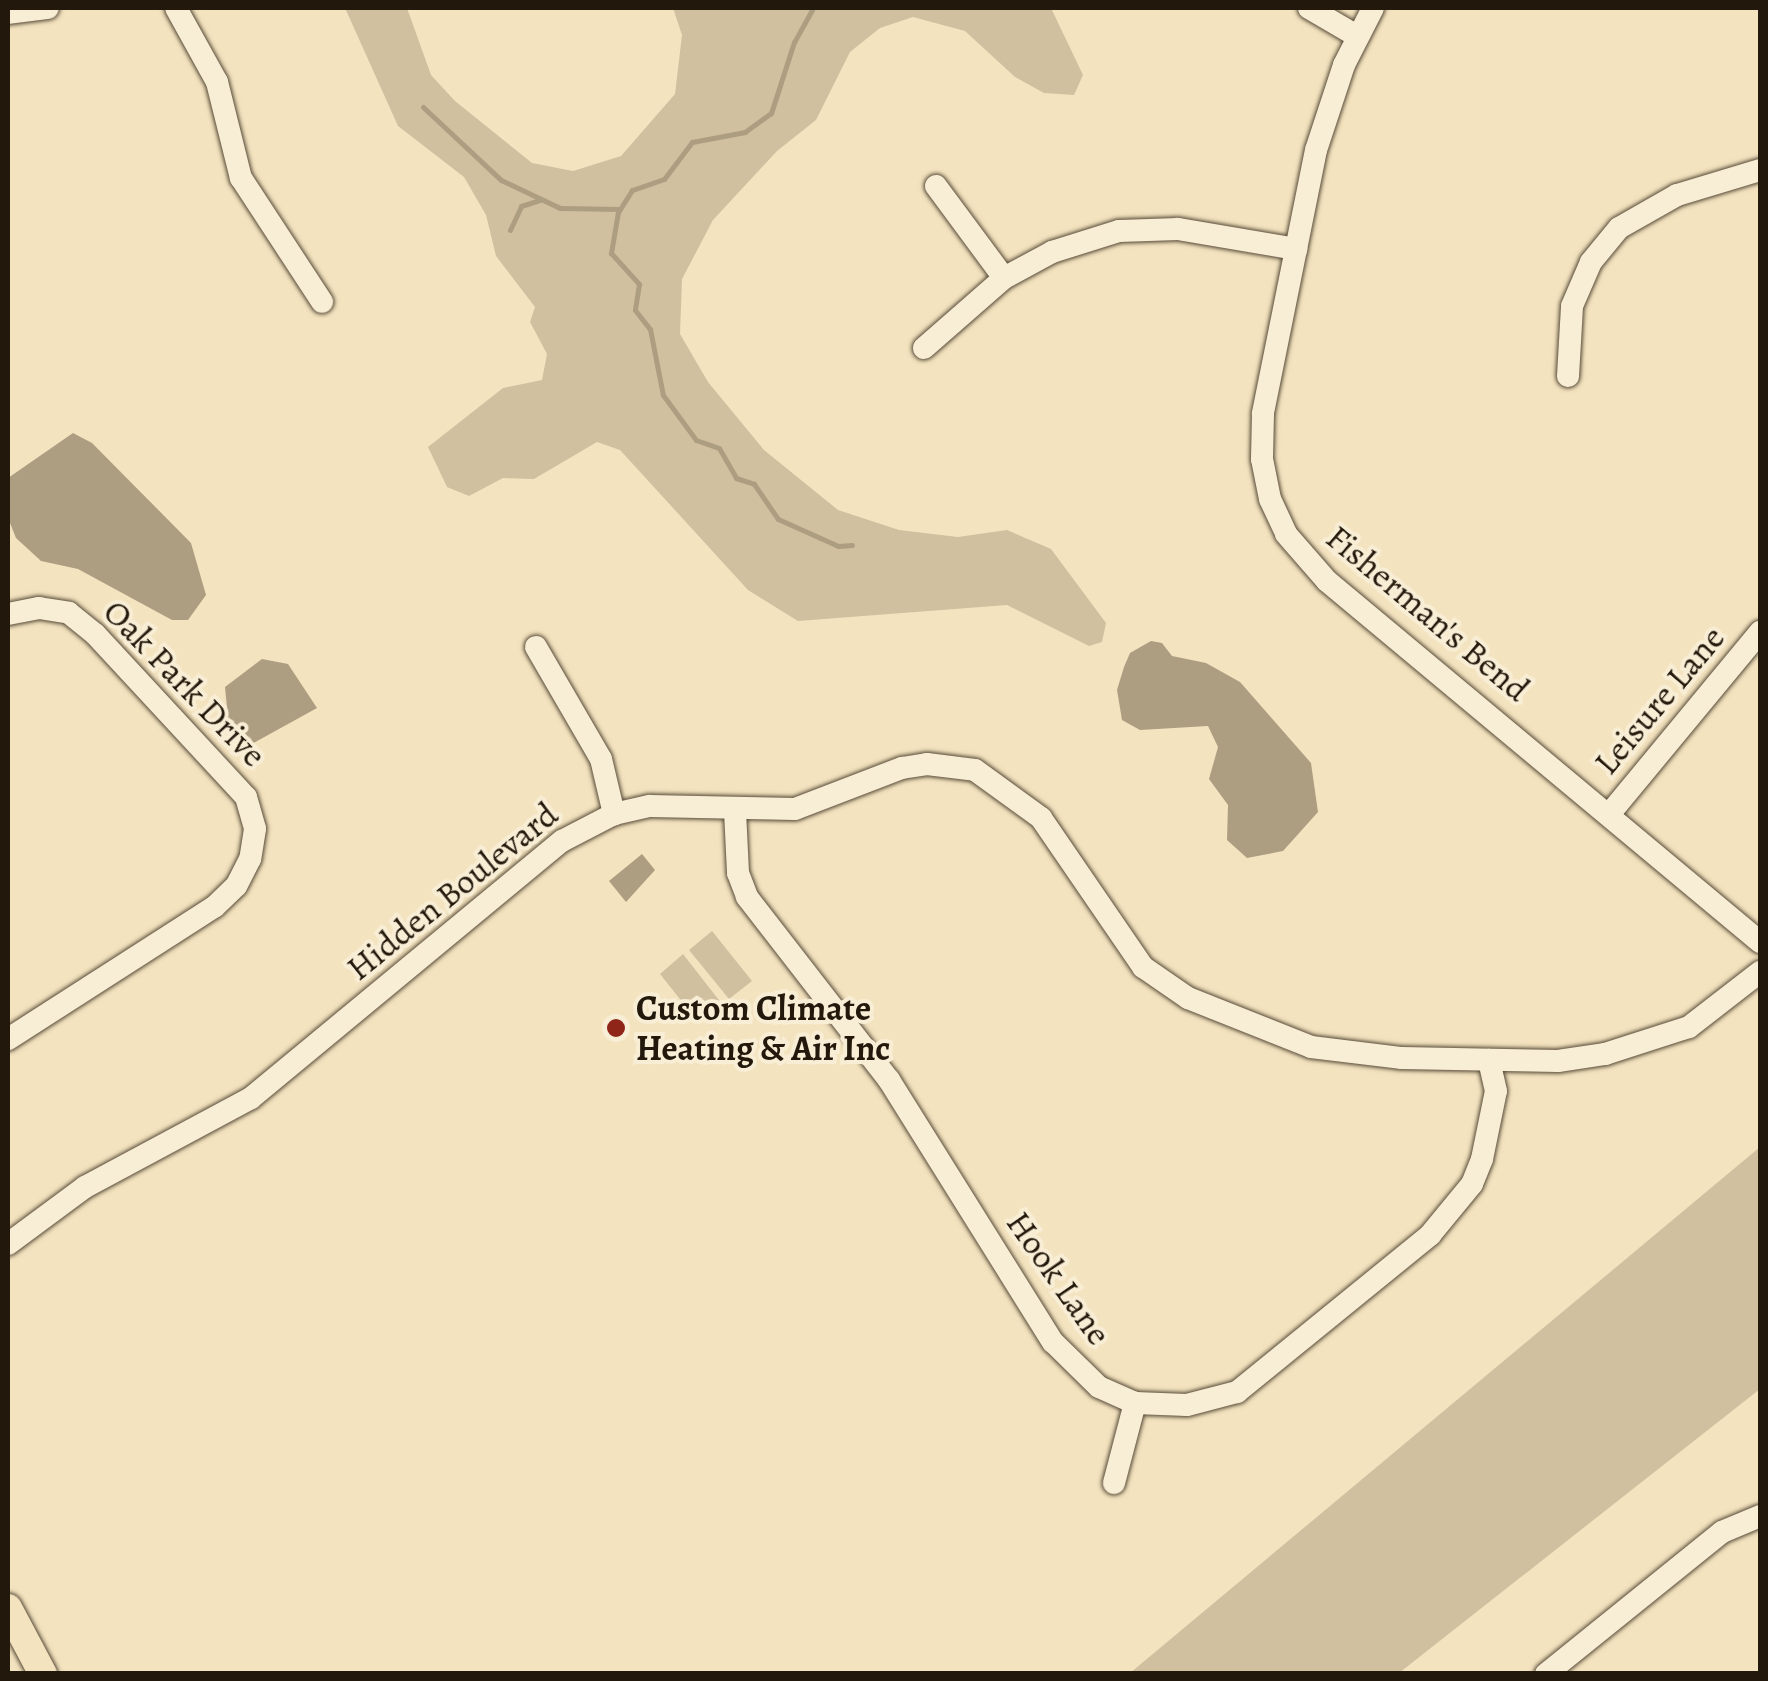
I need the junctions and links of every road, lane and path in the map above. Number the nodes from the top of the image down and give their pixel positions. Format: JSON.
{"nodes":[{"id":1,"x":48,"y":8,"type":"edge"},
{"id":2,"x":176,"y":8,"type":"edge"},
{"id":3,"x":1309,"y":8,"type":"edge"},
{"id":4,"x":1373,"y":8,"type":"edge"},
{"id":5,"x":8,"y":12,"type":"edge"},
{"id":6,"x":1356,"y":36,"type":"junction"},
{"id":7,"x":1760,"y":170,"type":"edge"},
{"id":8,"x":936,"y":186,"type":"dead end"},
{"id":9,"x":1296,"y":249,"type":"junction"},
{"id":10,"x":1004,"y":278,"type":"junction"},
{"id":11,"x":322,"y":302,"type":"dead end"},
{"id":12,"x":924,"y":348,"type":"dead end"},
{"id":13,"x":1568,"y":376,"type":"dead end"},
{"id":14,"x":8,"y":614,"type":"edge"},
{"id":15,"x":1760,"y":632,"type":"edge"},
{"id":16,"x":536,"y":647,"type":"dead end"},
{"id":17,"x":736,"y":810,"type":"junction"},
{"id":18,"x":1611,"y":812,"type":"junction"},
{"id":19,"x":614,"y":814,"type":"junction"},
{"id":20,"x":1760,"y":942,"type":"edge"},
{"id":21,"x":1760,"y":972,"type":"edge"},
{"id":22,"x":8,"y":1038,"type":"edge"},
{"id":23,"x":1489,"y":1060,"type":"junction"},
{"id":24,"x":8,"y":1244,"type":"edge"},
{"id":25,"x":1135,"y":1403,"type":"junction"},
{"id":26,"x":1114,"y":1483,"type":"dead end"},
{"id":27,"x":1760,"y":1516,"type":"edge"},
{"id":28,"x":8,"y":1608,"type":"edge"},
{"id":29,"x":43,"y":1674,"type":"edge"},
{"id":30,"x":1546,"y":1674,"type":"edge"}],
"edges":[{"from":1,"to":5,"type":"street"},
{"from":2,"to":11,"type":"street"},
{"from":3,"to":6,"type":"street"},
{"from":4,"to":6,"type":"street","name":"Fisherman's Bend"},
{"from":6,"to":9,"type":"street","name":"Fisherman's Bend"},
{"from":7,"to":13,"type":"street"},
{"from":8,"to":10,"type":"street"},
{"from":9,"to":10,"type":"street"},
{"from":9,"to":18,"type":"street","name":"Fisherman's Bend"},
{"from":10,"to":12,"type":"street"},
{"from":14,"to":22,"type":"street","name":"Oak Park Drive"},
{"from":15,"to":18,"type":"street","name":"Leisure Lane"},
{"from":16,"to":19,"type":"street"},
{"from":17,"to":19,"type":"street","name":"Hidden Boulevard"},
{"from":17,"to":23,"type":"street","name":"Hidden Boulevard"},
{"from":17,"to":25,"type":"street","name":"Hook Lane"},
{"from":18,"to":20,"type":"street","name":"Fisherman's Bend"},
{"from":19,"to":24,"type":"street","name":"Hidden Boulevard"},
{"from":21,"to":23,"type":"street","name":"Hidden Boulevard"},
{"from":23,"to":25,"type":"street","name":"Hook Lane"},
{"from":25,"to":26,"type":"street"},
{"from":27,"to":30,"type":"street"},
{"from":28,"to":29,"type":"main road"}]}
